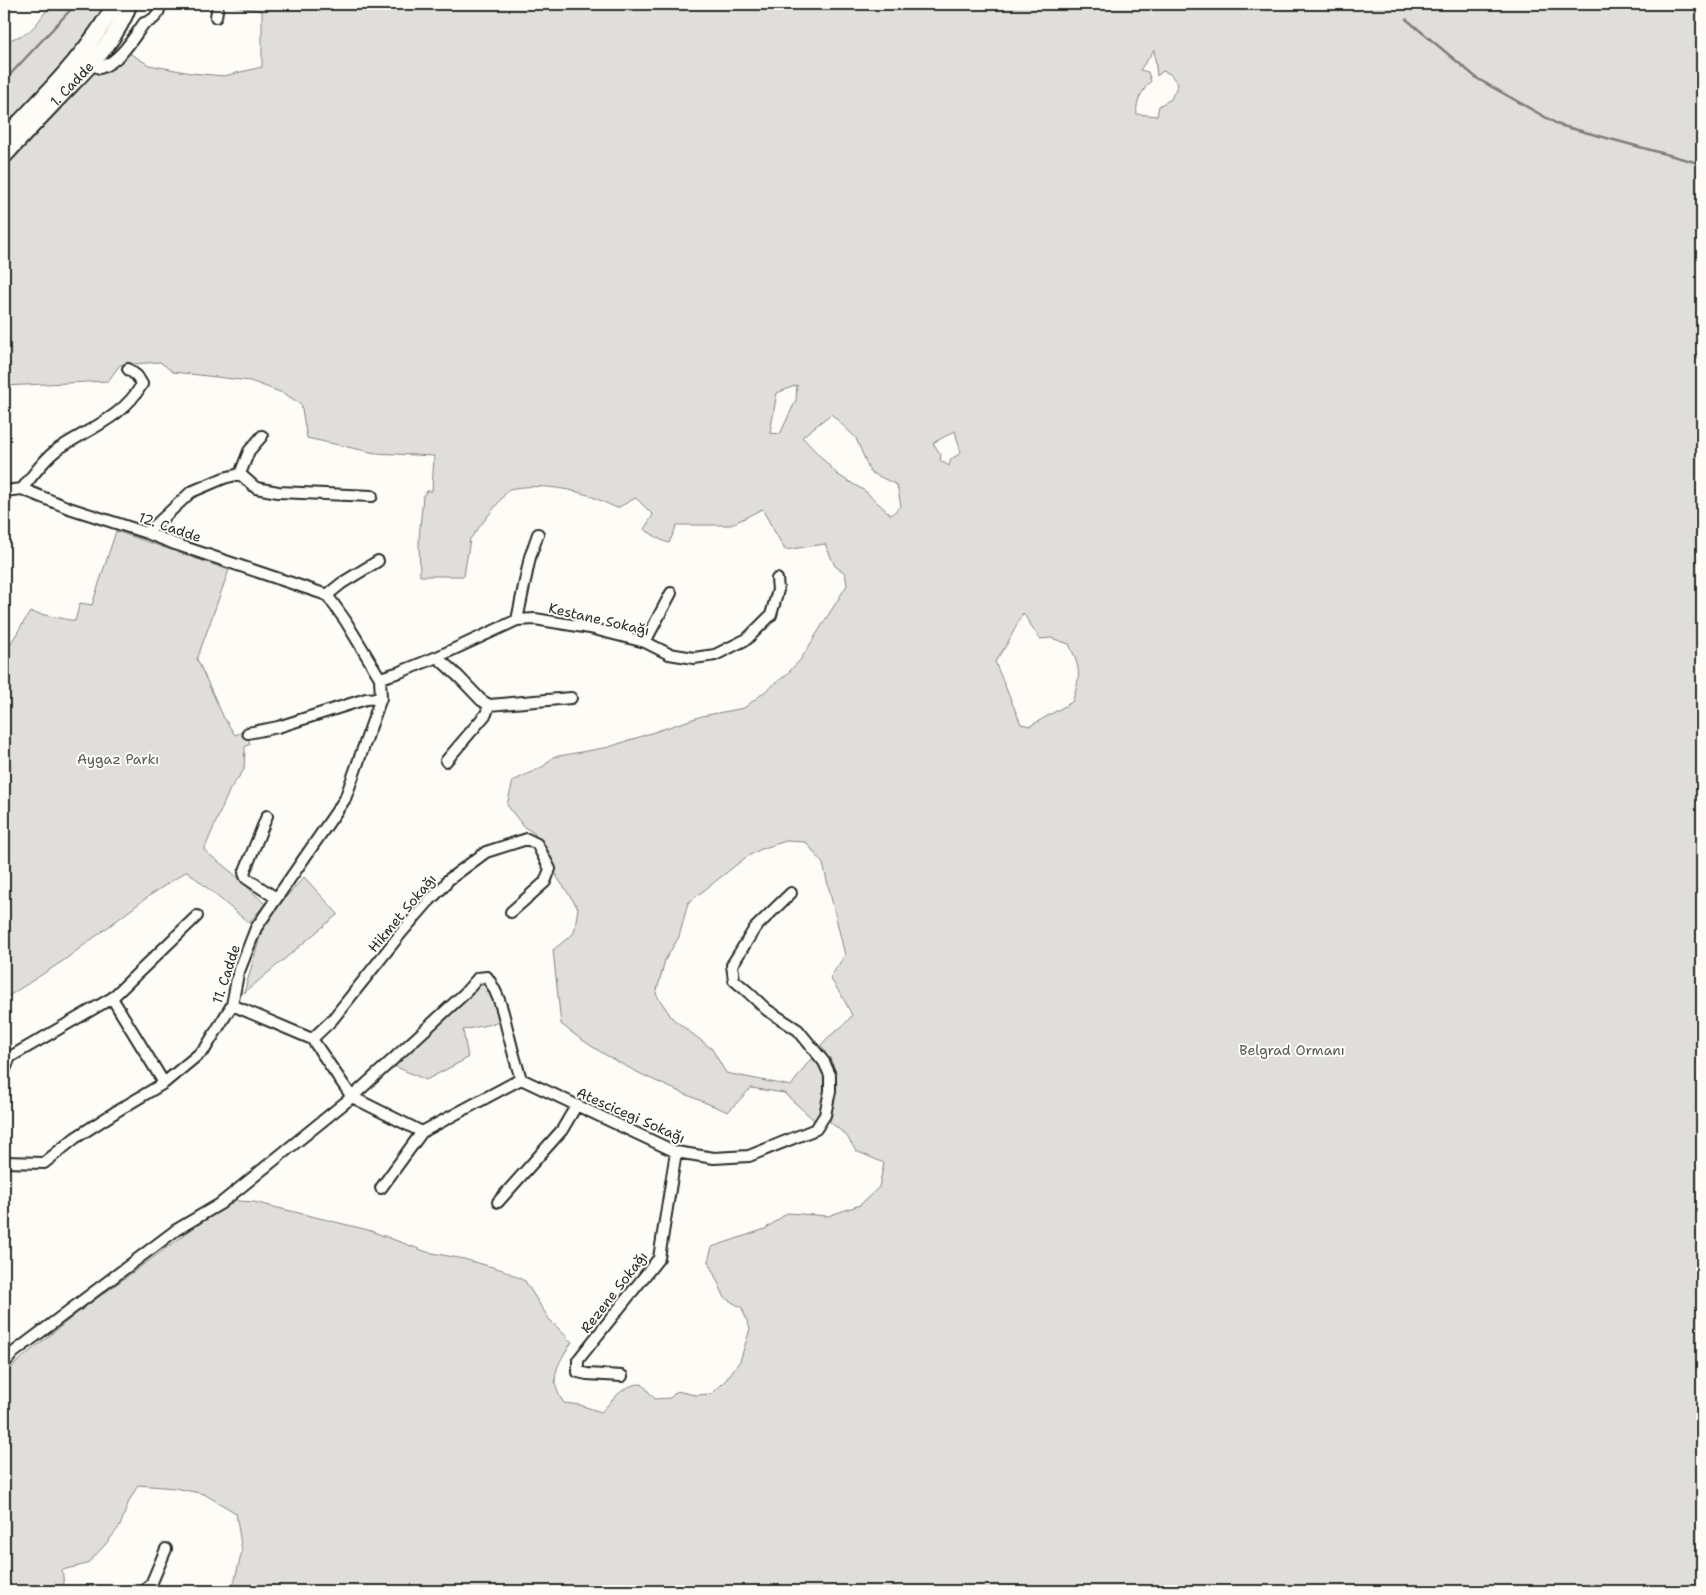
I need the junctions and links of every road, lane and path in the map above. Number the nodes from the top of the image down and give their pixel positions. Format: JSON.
{"nodes":[{"id":1,"x":115,"y":4,"type":"edge"},
{"id":2,"x":129,"y":4,"type":"edge"},
{"id":3,"x":160,"y":4,"type":"edge"},
{"id":4,"x":218,"y":4,"type":"edge"},
{"id":5,"x":216,"y":17,"type":"dead end"},
{"id":6,"x":83,"y":61,"type":"junction"},
{"id":7,"x":4,"y":139,"type":"edge"},
{"id":8,"x":4,"y":156,"type":"edge"},
{"id":9,"x":128,"y":369,"type":"dead end"},
{"id":10,"x":262,"y":436,"type":"dead end"},
{"id":11,"x":240,"y":474,"type":"junction"},
{"id":12,"x":22,"y":489,"type":"junction"},
{"id":13,"x":4,"y":491,"type":"edge"},
{"id":14,"x":372,"y":496,"type":"dead end"},
{"id":15,"x":147,"y":533,"type":"junction"},
{"id":16,"x":538,"y":534,"type":"dead end"},
{"id":17,"x":378,"y":561,"type":"dead end"},
{"id":18,"x":778,"y":579,"type":"dead end"},
{"id":19,"x":671,"y":593,"type":"dead end"},
{"id":20,"x":327,"y":595,"type":"junction"},
{"id":21,"x":517,"y":620,"type":"junction"},
{"id":22,"x":645,"y":642,"type":"junction"},
{"id":23,"x":436,"y":657,"type":"junction"},
{"id":24,"x":380,"y":678,"type":"junction"},
{"id":25,"x":381,"y":698,"type":"junction"},
{"id":26,"x":571,"y":698,"type":"dead end"},
{"id":27,"x":489,"y":705,"type":"junction"},
{"id":28,"x":248,"y":733,"type":"dead end"},
{"id":29,"x":446,"y":761,"type":"dead end"},
{"id":30,"x":267,"y":816,"type":"dead end"},
{"id":31,"x":791,"y":893,"type":"dead end"},
{"id":32,"x":276,"y":898,"type":"junction"},
{"id":33,"x":511,"y":912,"type":"dead end"},
{"id":34,"x":197,"y":916,"type":"dead end"},
{"id":35,"x":112,"y":998,"type":"junction"},
{"id":36,"x":232,"y":1006,"type":"junction"},
{"id":37,"x":312,"y":1039,"type":"junction"},
{"id":38,"x":4,"y":1072,"type":"edge"},
{"id":39,"x":521,"y":1079,"type":"junction"},
{"id":40,"x":164,"y":1083,"type":"junction"},
{"id":41,"x":352,"y":1097,"type":"junction"},
{"id":42,"x":576,"y":1106,"type":"junction"},
{"id":43,"x":422,"y":1132,"type":"junction"},
{"id":44,"x":676,"y":1152,"type":"junction"},
{"id":45,"x":4,"y":1162,"type":"edge"},
{"id":46,"x":381,"y":1188,"type":"dead end"},
{"id":47,"x":498,"y":1202,"type":"dead end"},
{"id":48,"x":4,"y":1364,"type":"edge"},
{"id":49,"x":622,"y":1376,"type":"dead end"},
{"id":50,"x":166,"y":1549,"type":"dead end"},
{"id":51,"x":145,"y":1591,"type":"edge"}],
"edges":[{"from":1,"to":6,"type":"main road","name":"1. Cadde"},
{"from":2,"to":6,"type":"main road","name":"1. Cadde"},
{"from":3,"to":6,"type":"street"},
{"from":4,"to":5,"type":"street"},
{"from":6,"to":7,"type":"main road","name":"1. Cadde"},
{"from":6,"to":8,"type":"main road","name":"1. Cadde"},
{"from":9,"to":12,"type":"street"},
{"from":10,"to":11,"type":"street"},
{"from":11,"to":14,"type":"street"},
{"from":11,"to":15,"type":"street"},
{"from":12,"to":13,"type":"street","name":"12. Cadde"},
{"from":12,"to":15,"type":"street","name":"12. Cadde"},
{"from":15,"to":20,"type":"street","name":"12. Cadde"},
{"from":16,"to":21,"type":"street"},
{"from":17,"to":20,"type":"street"},
{"from":18,"to":22,"type":"street","name":"Kestane Sokağı"},
{"from":19,"to":22,"type":"street"},
{"from":20,"to":24,"type":"street"},
{"from":21,"to":22,"type":"street","name":"Kestane Sokağı"},
{"from":21,"to":23,"type":"street","name":"Kestane Sokağı"},
{"from":23,"to":24,"type":"street","name":"Kestane Sokağı"},
{"from":23,"to":27,"type":"street"},
{"from":24,"to":25,"type":"street"},
{"from":25,"to":28,"type":"street"},
{"from":25,"to":32,"type":"street","name":"11. Cadde"},
{"from":26,"to":27,"type":"street"},
{"from":27,"to":29,"type":"street"},
{"from":30,"to":32,"type":"street"},
{"from":31,"to":44,"type":"street","name":"Atescicegi Sokağı"},
{"from":32,"to":36,"type":"street","name":"11. Cadde"},
{"from":33,"to":37,"type":"street","name":"Hikmet Sokağı"},
{"from":34,"to":35,"type":"street"},
{"from":35,"to":38,"type":"street"},
{"from":35,"to":40,"type":"street"},
{"from":36,"to":37,"type":"street"},
{"from":36,"to":40,"type":"street","name":"11. Cadde"},
{"from":37,"to":41,"type":"street"},
{"from":39,"to":41,"type":"street"},
{"from":39,"to":42,"type":"street","name":"Atescicegi Sokağı"},
{"from":39,"to":43,"type":"street"},
{"from":40,"to":45,"type":"street","name":"11. Cadde"},
{"from":41,"to":43,"type":"street"},
{"from":41,"to":48,"type":"street"},
{"from":42,"to":44,"type":"street","name":"Atescicegi Sokağı"},
{"from":42,"to":47,"type":"street"},
{"from":43,"to":46,"type":"street"},
{"from":44,"to":49,"type":"street","name":"Rezene Sokağı"},
{"from":50,"to":51,"type":"street"}]}
